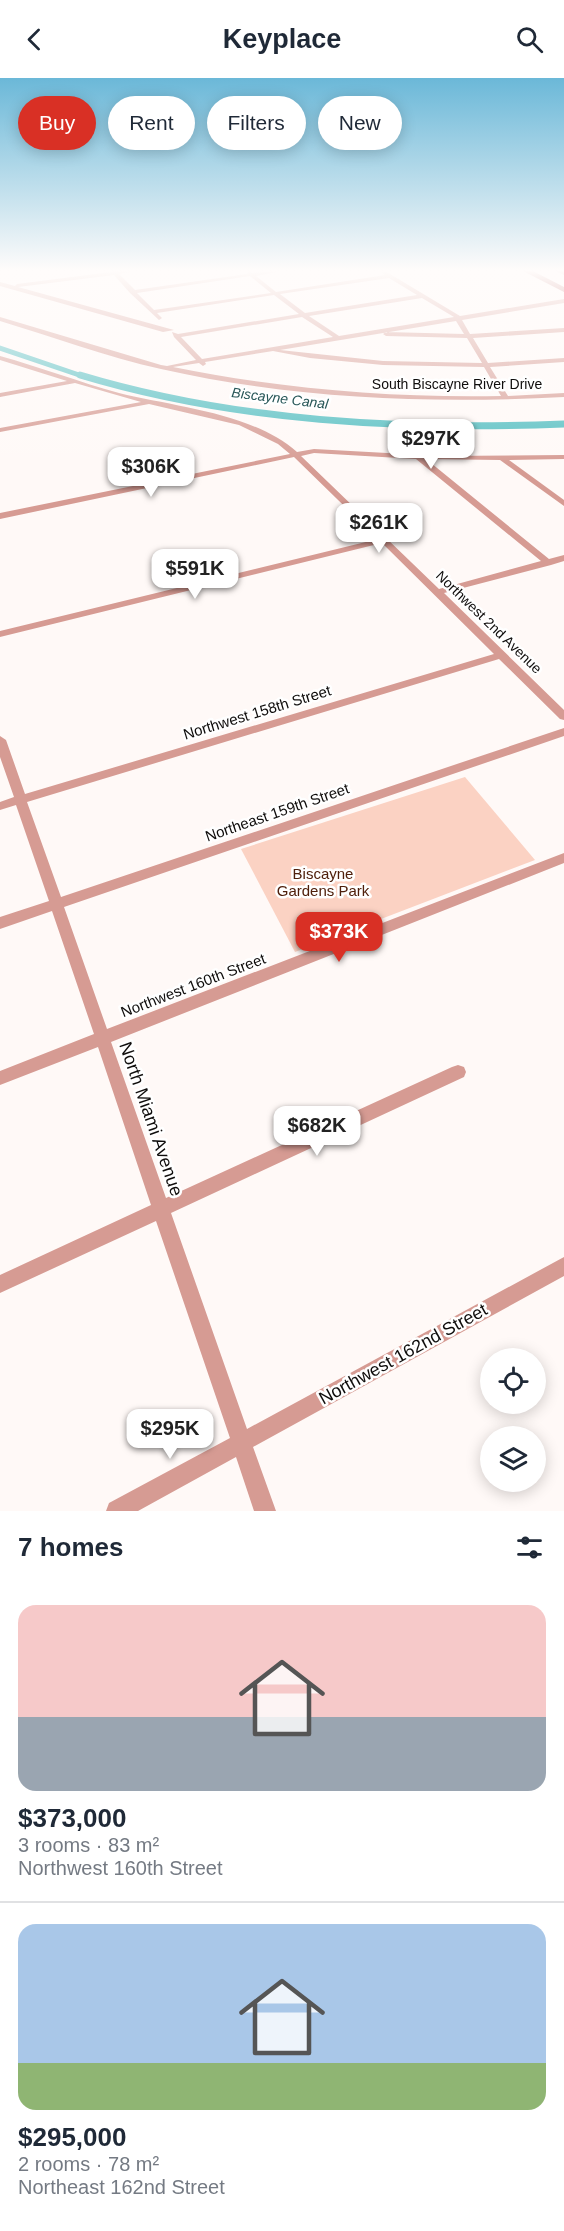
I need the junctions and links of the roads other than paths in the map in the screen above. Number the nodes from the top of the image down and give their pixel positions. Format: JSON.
{"nodes":[{"id":1,"x":470,"y":336,"type":"edge"},
{"id":2,"x":61,"y":337,"type":"edge"},
{"id":3,"x":177,"y":337,"type":"edge"},
{"id":4,"x":336,"y":337,"type":"edge"},
{"id":5,"x":266,"y":349,"type":"junction"},
{"id":6,"x":0,"y":358,"type":"edge"},
{"id":7,"x":564,"y":360,"type":"edge"},
{"id":8,"x":201,"y":361,"type":"junction"},
{"id":9,"x":11,"y":362,"type":"junction"},
{"id":10,"x":0,"y":363,"type":"edge"},
{"id":11,"x":486,"y":365,"type":"junction"},
{"id":12,"x":163,"y":367,"type":"junction"},
{"id":13,"x":217,"y":378,"type":"junction"},
{"id":14,"x":75,"y":382,"type":"junction"},
{"id":15,"x":0,"y":395,"type":"edge"},
{"id":16,"x":564,"y":395,"type":"edge"},
{"id":17,"x":506,"y":398,"type":"junction"},
{"id":18,"x":152,"y":402,"type":"junction"},
{"id":19,"x":0,"y":430,"type":"edge"},
{"id":20,"x":296,"y":454,"type":"junction"},
{"id":21,"x":418,"y":457,"type":"junction"},
{"id":22,"x":564,"y":457,"type":"edge"},
{"id":23,"x":502,"y":458,"type":"junction"},
{"id":24,"x":564,"y":504,"type":"edge"},
{"id":25,"x":0,"y":516,"type":"edge"},
{"id":26,"x":384,"y":540,"type":"junction"},
{"id":27,"x":564,"y":558,"type":"edge"},
{"id":28,"x":548,"y":563,"type":"junction"},
{"id":29,"x":437,"y":592,"type":"junction"},
{"id":30,"x":0,"y":634,"type":"edge"},
{"id":31,"x":501,"y":655,"type":"junction"},
{"id":32,"x":564,"y":716,"type":"edge"},
{"id":33,"x":564,"y":732,"type":"edge"},
{"id":34,"x":0,"y":740,"type":"edge"},
{"id":35,"x":21,"y":800,"type":"junction"},
{"id":36,"x":0,"y":806,"type":"edge"},
{"id":37,"x":564,"y":858,"type":"edge"},
{"id":38,"x":56,"y":904,"type":"junction"},
{"id":39,"x":0,"y":923,"type":"edge"},
{"id":40,"x":102,"y":1038,"type":"junction"},
{"id":41,"x":458,"y":1072,"type":"dead end"},
{"id":42,"x":0,"y":1078,"type":"edge"},
{"id":43,"x":162,"y":1210,"type":"junction"},
{"id":44,"x":564,"y":1266,"type":"edge"},
{"id":45,"x":0,"y":1284,"type":"edge"},
{"id":46,"x":242,"y":1443,"type":"junction"},
{"id":47,"x":117,"y":1511,"type":"edge"},
{"id":48,"x":265,"y":1511,"type":"edge"}],
"edges":[{"from":1,"to":11,"type":"street"},
{"from":2,"to":12,"type":"street","name":"South Biscayne River Drive"},
{"from":3,"to":8,"type":"street"},
{"from":4,"to":5,"type":"street"},
{"from":5,"to":8,"type":"street"},
{"from":5,"to":11,"type":"street"},
{"from":6,"to":9,"type":"street","name":"Northwest 2nd Avenue"},
{"from":7,"to":11,"type":"street"},
{"from":8,"to":12,"type":"street"},
{"from":8,"to":13,"type":"street"},
{"from":9,"to":10,"type":"street"},
{"from":9,"to":14,"type":"street","name":"Northwest 2nd Avenue"},
{"from":11,"to":17,"type":"street"},
{"from":12,"to":13,"type":"street","name":"South Biscayne River Drive"},
{"from":13,"to":17,"type":"street","name":"South Biscayne River Drive"},
{"from":14,"to":15,"type":"street"},
{"from":14,"to":18,"type":"street","name":"Northwest 2nd Avenue"},
{"from":16,"to":17,"type":"street","name":"South Biscayne River Drive"},
{"from":18,"to":19,"type":"street"},
{"from":18,"to":20,"type":"street","name":"Northwest 2nd Avenue"},
{"from":20,"to":21,"type":"street"},
{"from":20,"to":25,"type":"street"},
{"from":20,"to":26,"type":"street","name":"Northwest 2nd Avenue"},
{"from":21,"to":23,"type":"street"},
{"from":21,"to":28,"type":"street"},
{"from":22,"to":23,"type":"street"},
{"from":23,"to":24,"type":"street"},
{"from":26,"to":29,"type":"street","name":"Northwest 2nd Avenue"},
{"from":26,"to":30,"type":"street"},
{"from":27,"to":28,"type":"street"},
{"from":28,"to":29,"type":"street"},
{"from":29,"to":31,"type":"street","name":"Northwest 2nd Avenue"},
{"from":31,"to":32,"type":"street","name":"Northwest 2nd Avenue"},
{"from":31,"to":35,"type":"street","name":"Northwest 158th Street"},
{"from":33,"to":38,"type":"street","name":"Northeast 159th Street"},
{"from":34,"to":35,"type":"street","name":"North Miami Avenue"},
{"from":35,"to":36,"type":"street","name":"Northwest 158th Street"},
{"from":35,"to":38,"type":"street","name":"North Miami Avenue"},
{"from":37,"to":40,"type":"street","name":"Northwest 160th Street"},
{"from":38,"to":39,"type":"street","name":"Northeast 159th Street"},
{"from":38,"to":40,"type":"street","name":"North Miami Avenue"},
{"from":40,"to":42,"type":"street","name":"Northwest 160th Street"},
{"from":40,"to":43,"type":"street","name":"North Miami Avenue"},
{"from":41,"to":43,"type":"street"},
{"from":43,"to":45,"type":"street"},
{"from":43,"to":46,"type":"street","name":"North Miami Avenue"},
{"from":44,"to":46,"type":"street","name":"Northwest 162nd Street"},
{"from":46,"to":47,"type":"street","name":"Northwest 162nd Street"},
{"from":46,"to":48,"type":"street","name":"North Miami Avenue"}]}
